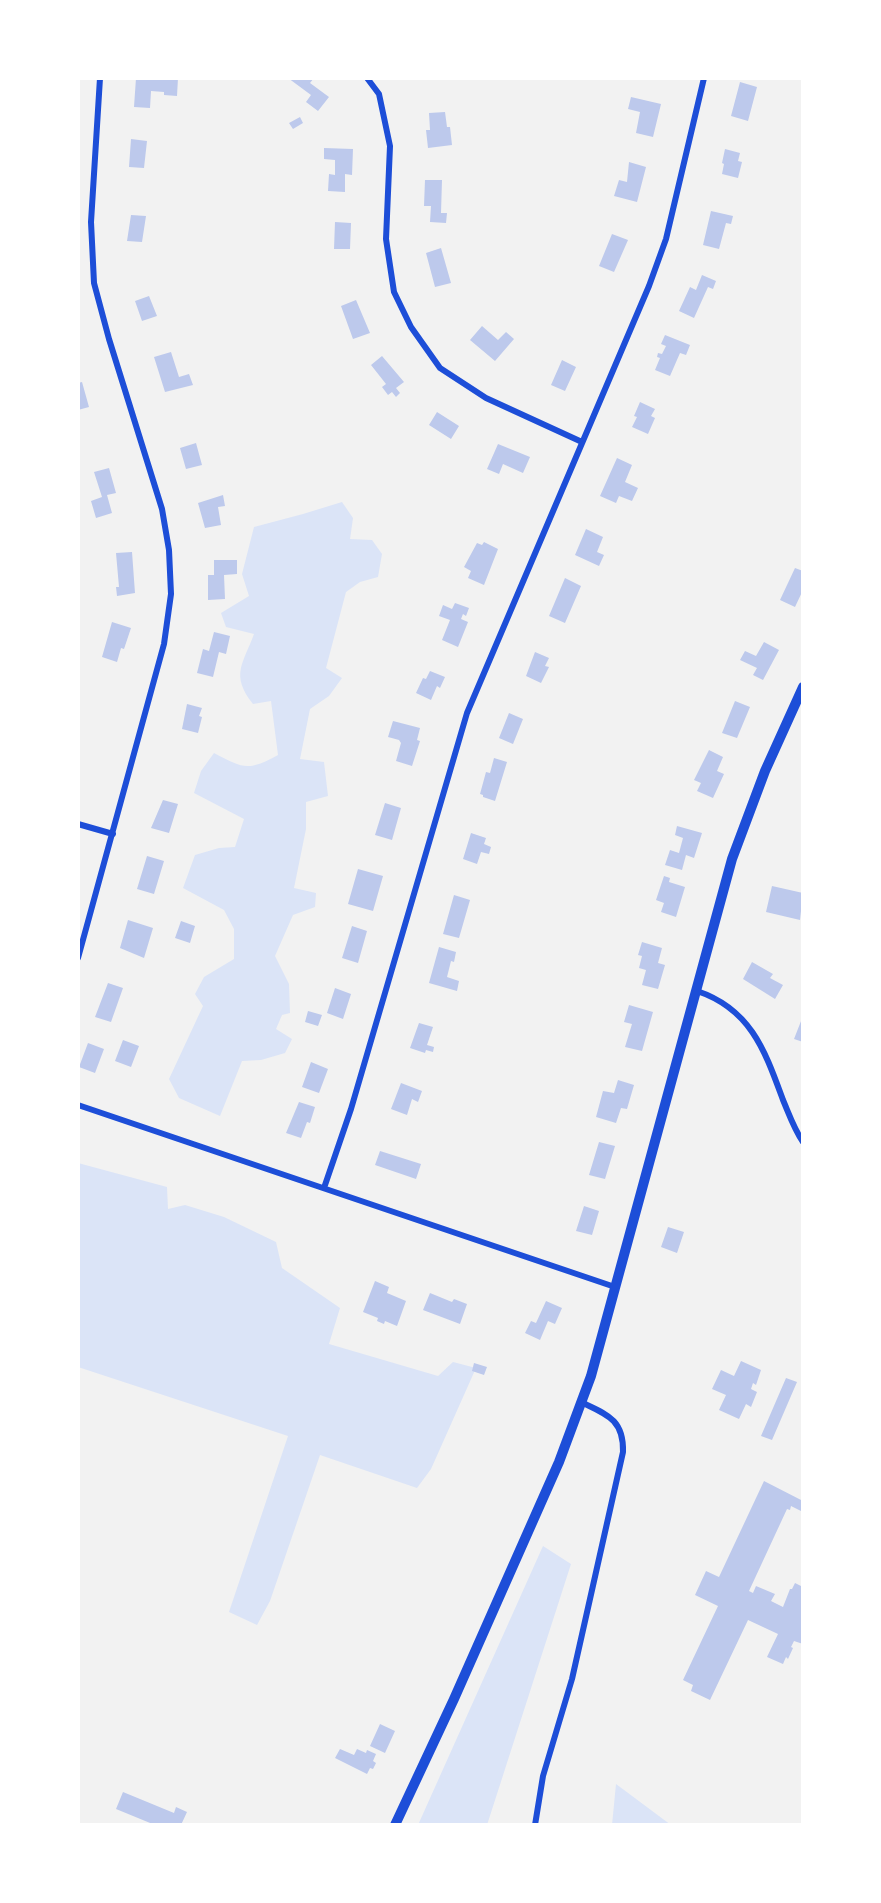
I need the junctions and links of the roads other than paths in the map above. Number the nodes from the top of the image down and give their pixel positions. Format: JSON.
{"nodes":[{"id":1,"x":100,"y":78,"type":"edge"},
{"id":2,"x":367,"y":78,"type":"edge"},
{"id":3,"x":704,"y":78,"type":"edge"},
{"id":4,"x":582,"y":442,"type":"junction"},
{"id":5,"x":803,"y":687,"type":"edge"},
{"id":6,"x":78,"y":824,"type":"edge"},
{"id":7,"x":113,"y":834,"type":"junction"},
{"id":8,"x":78,"y":958,"type":"edge"},
{"id":9,"x":697,"y":991,"type":"junction"},
{"id":10,"x":78,"y":1105,"type":"edge"},
{"id":11,"x":803,"y":1142,"type":"edge"},
{"id":12,"x":324,"y":1188,"type":"junction"},
{"id":13,"x":615,"y":1287,"type":"junction"},
{"id":14,"x":581,"y":1402,"type":"junction"},
{"id":15,"x":395,"y":1825,"type":"edge"},
{"id":16,"x":535,"y":1825,"type":"edge"}],
"edges":[{"from":1,"to":7,"type":"street"},
{"from":2,"to":4,"type":"street"},
{"from":3,"to":4,"type":"street"},
{"from":4,"to":12,"type":"street"},
{"from":5,"to":9,"type":"main road"},
{"from":6,"to":7,"type":"street"},
{"from":7,"to":8,"type":"street"},
{"from":9,"to":11,"type":"street"},
{"from":9,"to":13,"type":"main road"},
{"from":10,"to":12,"type":"street"},
{"from":12,"to":13,"type":"street"},
{"from":13,"to":14,"type":"main road"},
{"from":14,"to":15,"type":"main road"},
{"from":14,"to":16,"type":"street"}]}
